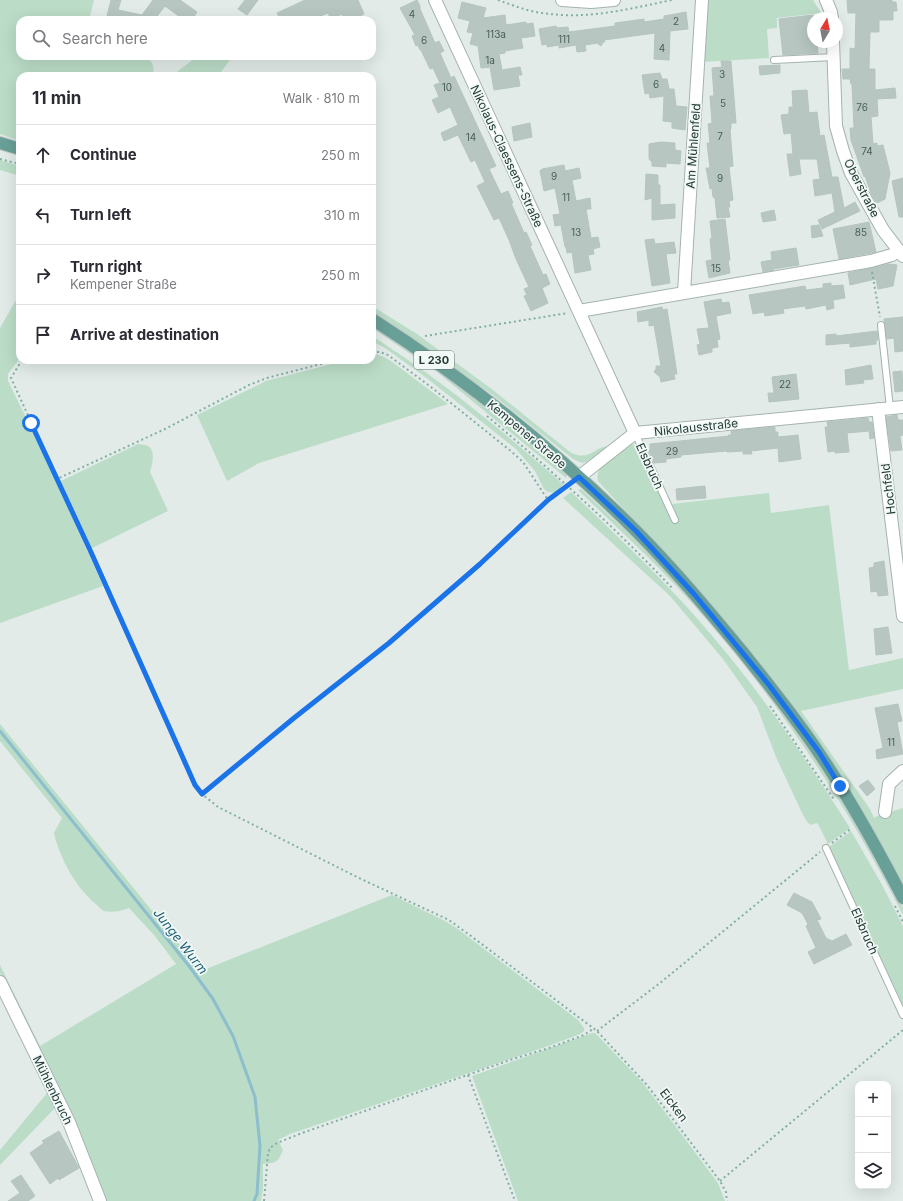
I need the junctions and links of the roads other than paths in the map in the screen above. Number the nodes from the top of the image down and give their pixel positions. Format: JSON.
{"nodes":[{"id":1,"x":435,"y":0,"type":"edge"},
{"id":2,"x":562,"y":0,"type":"edge"},
{"id":3,"x":614,"y":0,"type":"edge"},
{"id":4,"x":702,"y":0,"type":"edge"},
{"id":5,"x":826,"y":0,"type":"edge"},
{"id":6,"x":831,"y":12,"type":"edge"},
{"id":7,"x":834,"y":48,"type":"edge"},
{"id":8,"x":834,"y":57,"type":"junction"},
{"id":9,"x":774,"y":60,"type":"dead end"},
{"id":10,"x":0,"y":143,"type":"edge"},
{"id":11,"x":16,"y":148,"type":"edge"},
{"id":12,"x":901,"y":253,"type":"edge"},
{"id":13,"x":684,"y":292,"type":"junction"},
{"id":14,"x":579,"y":311,"type":"junction"},
{"id":15,"x":376,"y":322,"type":"edge"},
{"id":16,"x":881,"y":325,"type":"road end"},
{"id":17,"x":903,"y":407,"type":"edge"},
{"id":18,"x":884,"y":409,"type":"junction"},
{"id":19,"x":635,"y":433,"type":"junction"},
{"id":20,"x":579,"y":477,"type":"junction"},
{"id":21,"x":676,"y":520,"type":"dead end"},
{"id":22,"x":903,"y":616,"type":"edge"},
{"id":23,"x":903,"y":771,"type":"edge"},
{"id":24,"x":885,"y":812,"type":"dead end"},
{"id":25,"x":826,"y":848,"type":"road end"},
{"id":26,"x":898,"y":900,"type":"edge"},
{"id":27,"x":0,"y":982,"type":"edge"},
{"id":28,"x":903,"y":1015,"type":"edge"},
{"id":29,"x":100,"y":1201,"type":"edge"}],
"edges":[{"from":1,"to":14,"type":"street","name":"Nikolaus-Claessens-Straße"},
{"from":2,"to":3,"type":"street"},
{"from":4,"to":13,"type":"street","name":"Am Mühlenfeld"},
{"from":5,"to":6,"type":"street"},
{"from":7,"to":8,"type":"street","name":"Oberstraße"},
{"from":8,"to":9,"type":"lane"},
{"from":8,"to":12,"type":"street","name":"Oberstraße"},
{"from":10,"to":11,"type":"main road"},
{"from":12,"to":13,"type":"street"},
{"from":13,"to":14,"type":"street"},
{"from":14,"to":19,"type":"street"},
{"from":15,"to":20,"type":"main road","name":"Kempener Straße","number":"L 230"},
{"from":16,"to":18,"type":"lane"},
{"from":17,"to":18,"type":"street","name":"Nikolausstraße"},
{"from":18,"to":19,"type":"street","name":"Nikolausstraße"},
{"from":18,"to":22,"type":"street","name":"Hochfeld"},
{"from":19,"to":20,"type":"street","name":"Elsbruch"},
{"from":19,"to":21,"type":"lane","name":"Elsbruch"},
{"from":20,"to":26,"type":"main road","name":"Kempener Straße","number":"L 230"},
{"from":23,"to":24,"type":"street"},
{"from":25,"to":28,"type":"lane","name":"Elsbruch"},
{"from":27,"to":29,"type":"street","name":"Mühlenbruch"}]}
